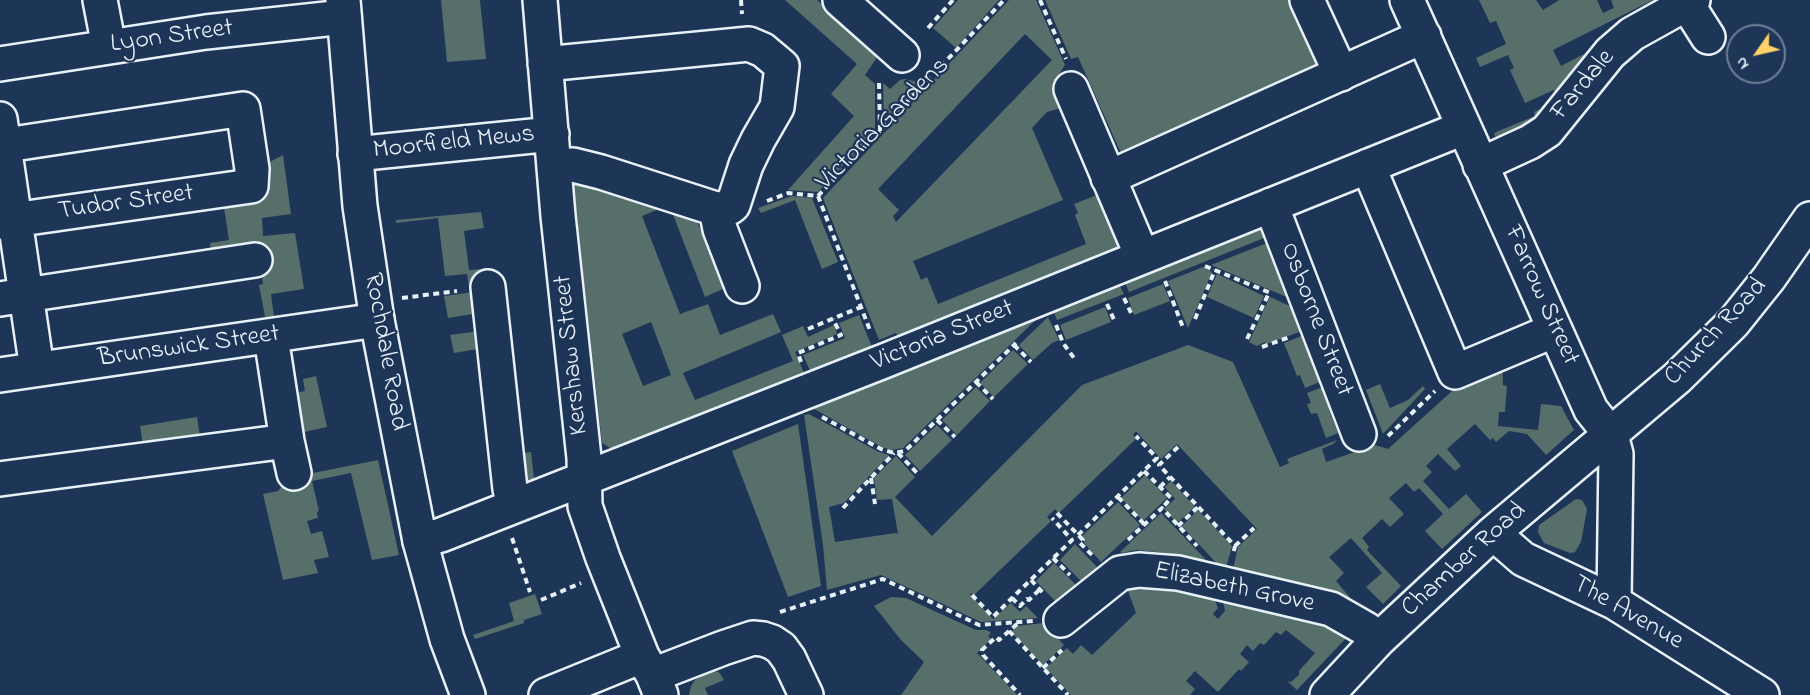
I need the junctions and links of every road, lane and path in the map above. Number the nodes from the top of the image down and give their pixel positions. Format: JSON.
{"nodes":[{"id":1,"x":100,"y":0,"type":"edge"},
{"id":2,"x":540,"y":0,"type":"edge"},
{"id":3,"x":840,"y":0,"type":"edge"},
{"id":4,"x":953,"y":0,"type":"edge"},
{"id":5,"x":1004,"y":0,"type":"edge"},
{"id":6,"x":1040,"y":0,"type":"edge"},
{"id":7,"x":1307,"y":0,"type":"edge"},
{"id":8,"x":1407,"y":0,"type":"edge"},
{"id":9,"x":1690,"y":2,"type":"edge"},
{"id":10,"x":344,"y":9,"type":"edge"},
{"id":11,"x":928,"y":28,"type":"dead end"},
{"id":12,"x":1424,"y":36,"type":"junction"},
{"id":13,"x":1708,"y":37,"type":"dead end"},
{"id":14,"x":109,"y":47,"type":"junction"},
{"id":15,"x":902,"y":55,"type":"dead end"},
{"id":16,"x":0,"y":64,"type":"edge"},
{"id":17,"x":546,"y":64,"type":"junction"},
{"id":18,"x":1341,"y":74,"type":"junction"},
{"id":19,"x":879,"y":84,"type":"dead end"},
{"id":20,"x":1071,"y":89,"type":"joint"},
{"id":21,"x":1463,"y":128,"type":"junction"},
{"id":22,"x":880,"y":131,"type":"junction"},
{"id":23,"x":552,"y":134,"type":"junction"},
{"id":24,"x":1,"y":137,"type":"edge"},
{"id":25,"x":355,"y":154,"type":"junction"},
{"id":26,"x":1480,"y":165,"type":"junction"},
{"id":27,"x":555,"y":166,"type":"junction"},
{"id":28,"x":1368,"y":166,"type":"junction"},
{"id":29,"x":1108,"y":178,"type":"junction"},
{"id":30,"x":818,"y":196,"type":"junction"},
{"id":31,"x":766,"y":201,"type":"dead end"},
{"id":32,"x":1271,"y":206,"type":"junction"},
{"id":33,"x":716,"y":209,"type":"junction"},
{"id":34,"x":1810,"y":219,"type":"edge"},
{"id":35,"x":8,"y":221,"type":"edge"},
{"id":36,"x":1142,"y":256,"type":"junction"},
{"id":37,"x":255,"y":260,"type":"dead end"},
{"id":38,"x":1204,"y":266,"type":"dead end"},
{"id":39,"x":1215,"y":270,"type":"junction"},
{"id":40,"x":1165,"y":280,"type":"dead end"},
{"id":41,"x":742,"y":286,"type":"dead end"},
{"id":42,"x":488,"y":287,"type":"joint"},
{"id":43,"x":1269,"y":293,"type":"junction"},
{"id":44,"x":1277,"y":296,"type":"dead end"},
{"id":45,"x":13,"y":297,"type":"edge"},
{"id":46,"x":1124,"y":297,"type":"dead end"},
{"id":47,"x":401,"y":298,"type":"dead end"},
{"id":48,"x":1107,"y":303,"type":"dead end"},
{"id":49,"x":861,"y":307,"type":"junction"},
{"id":50,"x":1132,"y":315,"type":"dead end"},
{"id":51,"x":833,"y":319,"type":"junction"},
{"id":52,"x":1195,"y":319,"type":"dead end"},
{"id":53,"x":377,"y":320,"type":"junction"},
{"id":54,"x":1115,"y":322,"type":"dead end"},
{"id":55,"x":808,"y":329,"type":"dead end"},
{"id":56,"x":1184,"y":330,"type":"dead end"},
{"id":57,"x":1554,"y":330,"type":"junction"},
{"id":58,"x":1294,"y":335,"type":"dead end"},
{"id":59,"x":271,"y":337,"type":"junction"},
{"id":60,"x":1021,"y":338,"type":"dead end"},
{"id":61,"x":874,"y":339,"type":"dead end"},
{"id":62,"x":1247,"y":339,"type":"dead end"},
{"id":63,"x":1063,"y":343,"type":"dead end"},
{"id":64,"x":1014,"y":345,"type":"junction"},
{"id":65,"x":1262,"y":347,"type":"dead end"},
{"id":66,"x":1074,"y":358,"type":"dead end"},
{"id":67,"x":1031,"y":362,"type":"dead end"},
{"id":68,"x":37,"y":369,"type":"junction"},
{"id":69,"x":805,"y":370,"type":"dead end"},
{"id":70,"x":1455,"y":372,"type":"junction"},
{"id":71,"x":0,"y":375,"type":"edge"},
{"id":72,"x":976,"y":382,"type":"junction"},
{"id":73,"x":993,"y":399,"type":"dead end"},
{"id":74,"x":818,"y":415,"type":"dead end"},
{"id":75,"x":937,"y":420,"type":"junction"},
{"id":76,"x":1359,"y":434,"type":"joint"},
{"id":77,"x":1611,"y":435,"type":"junction"},
{"id":78,"x":1136,"y":436,"type":"dead end"},
{"id":79,"x":955,"y":437,"type":"dead end"},
{"id":80,"x":287,"y":441,"type":"junction"},
{"id":81,"x":1178,"y":447,"type":"dead end"},
{"id":82,"x":896,"y":453,"type":"junction"},
{"id":83,"x":1144,"y":471,"type":"junction"},
{"id":84,"x":294,"y":473,"type":"dead end"},
{"id":85,"x":917,"y":473,"type":"dead end"},
{"id":86,"x":1170,"y":477,"type":"junction"},
{"id":87,"x":584,"y":478,"type":"junction"},
{"id":88,"x":871,"y":478,"type":"junction"},
{"id":89,"x":0,"y":479,"type":"edge"},
{"id":90,"x":1160,"y":487,"type":"junction"},
{"id":91,"x":1118,"y":497,"type":"junction"},
{"id":92,"x":875,"y":504,"type":"dead end"},
{"id":93,"x":1198,"y":507,"type":"junction"},
{"id":94,"x":843,"y":508,"type":"dead end"},
{"id":95,"x":1162,"y":508,"type":"junction"},
{"id":96,"x":1057,"y":513,"type":"dead end"},
{"id":97,"x":511,"y":517,"type":"junction"},
{"id":98,"x":1052,"y":518,"type":"dead end"},
{"id":99,"x":1144,"y":524,"type":"junction"},
{"id":100,"x":1178,"y":526,"type":"junction"},
{"id":101,"x":1254,"y":528,"type":"dead end"},
{"id":102,"x":1493,"y":533,"type":"junction"},
{"id":103,"x":1078,"y":535,"type":"junction"},
{"id":104,"x":420,"y":541,"type":"junction"},
{"id":105,"x":1123,"y":545,"type":"dead end"},
{"id":106,"x":1235,"y":546,"type":"junction"},
{"id":107,"x":1202,"y":551,"type":"dead end"},
{"id":108,"x":1094,"y":558,"type":"dead end"},
{"id":109,"x":1231,"y":562,"type":"dead end"},
{"id":110,"x":1031,"y":580,"type":"junction"},
{"id":111,"x":585,"y":581,"type":"dead end"},
{"id":112,"x":1040,"y":589,"type":"junction"},
{"id":113,"x":530,"y":592,"type":"dead end"},
{"id":114,"x":972,"y":595,"type":"dead end"},
{"id":115,"x":1012,"y":598,"type":"junction"},
{"id":116,"x":541,"y":600,"type":"dead end"},
{"id":117,"x":1614,"y":602,"type":"junction"},
{"id":118,"x":773,"y":614,"type":"dead end"},
{"id":119,"x":1053,"y":621,"type":"junction"},
{"id":120,"x":1017,"y":624,"type":"junction"},
{"id":121,"x":1009,"y":631,"type":"junction"},
{"id":122,"x":1378,"y":640,"type":"junction"},
{"id":123,"x":1043,"y":668,"type":"junction"},
{"id":124,"x":652,"y":675,"type":"edge"},
{"id":125,"x":468,"y":695,"type":"edge"},
{"id":126,"x":546,"y":695,"type":"edge"},
{"id":127,"x":806,"y":695,"type":"edge"},
{"id":128,"x":1020,"y":695,"type":"edge"},
{"id":129,"x":1068,"y":695,"type":"edge"},
{"id":130,"x":1327,"y":695,"type":"edge"},
{"id":131,"x":1762,"y":695,"type":"edge"}],
"edges":[{"from":1,"to":14,"type":"street"},
{"from":2,"to":17,"type":"street","name":"Kershaw Street"},
{"from":3,"to":15,"type":"street"},
{"from":4,"to":11,"type":"path"},
{"from":5,"to":22,"type":"path","name":"Victoria Gardens"},
{"from":6,"to":20,"type":"path"},
{"from":7,"to":18,"type":"street"},
{"from":8,"to":12,"type":"street","name":"Farrow Street"},
{"from":9,"to":13,"type":"street","name":"Fardale"},
{"from":9,"to":26,"type":"street","name":"Fardale"},
{"from":10,"to":14,"type":"street","name":"Lyon Street"},
{"from":10,"to":25,"type":"street","name":"Rochdale Road"},
{"from":12,"to":18,"type":"street"},
{"from":12,"to":21,"type":"street","name":"Farrow Street"},
{"from":14,"to":16,"type":"street","name":"Lyon Street"},
{"from":17,"to":23,"type":"street","name":"Kershaw Street"},
{"from":17,"to":33,"type":"street"},
{"from":18,"to":29,"type":"street"},
{"from":19,"to":22,"type":"path"},
{"from":20,"to":29,"type":"street"},
{"from":21,"to":26,"type":"street","name":"Farrow Street"},
{"from":21,"to":28,"type":"street","name":"Victoria Street"},
{"from":22,"to":30,"type":"path","name":"Victoria Gardens"},
{"from":23,"to":25,"type":"street","name":"Moorfield Mews"},
{"from":23,"to":27,"type":"street","name":"Kershaw Street"},
{"from":24,"to":35,"type":"street"},
{"from":24,"to":35,"type":"street","name":"Tudor Street"},
{"from":25,"to":53,"type":"street","name":"Rochdale Road"},
{"from":26,"to":57,"type":"street","name":"Farrow Street"},
{"from":27,"to":33,"type":"street"},
{"from":27,"to":87,"type":"street","name":"Kershaw Street"},
{"from":28,"to":32,"type":"street","name":"Victoria Street"},
{"from":28,"to":70,"type":"street"},
{"from":29,"to":36,"type":"street"},
{"from":30,"to":31,"type":"path","name":"Victoria Gardens"},
{"from":30,"to":49,"type":"path"},
{"from":32,"to":36,"type":"street","name":"Victoria Street"},
{"from":32,"to":76,"type":"street","name":"Osborne Street"},
{"from":33,"to":41,"type":"street"},
{"from":34,"to":77,"type":"street","name":"Church Road"},
{"from":35,"to":45,"type":"street"},
{"from":36,"to":87,"type":"street","name":"Victoria Street"},
{"from":37,"to":45,"type":"street"},
{"from":38,"to":39,"type":"path"},
{"from":39,"to":43,"type":"path"},
{"from":39,"to":52,"type":"path"},
{"from":40,"to":56,"type":"path"},
{"from":42,"to":47,"type":"path"},
{"from":42,"to":97,"type":"street"},
{"from":43,"to":44,"type":"path"},
{"from":43,"to":62,"type":"path"},
{"from":45,"to":68,"type":"street"},
{"from":46,"to":50,"type":"path"},
{"from":48,"to":54,"type":"path"},
{"from":49,"to":51,"type":"path"},
{"from":49,"to":61,"type":"path"},
{"from":51,"to":55,"type":"path"},
{"from":51,"to":69,"type":"path"},
{"from":53,"to":59,"type":"street","name":"Brunswick Street"},
{"from":53,"to":104,"type":"street","name":"Rochdale Road"},
{"from":57,"to":70,"type":"street"},
{"from":57,"to":77,"type":"street","name":"Farrow Street"},
{"from":58,"to":65,"type":"path"},
{"from":59,"to":68,"type":"street","name":"Brunswick Street"},
{"from":59,"to":80,"type":"street"},
{"from":60,"to":64,"type":"path"},
{"from":63,"to":66,"type":"path"},
{"from":64,"to":67,"type":"path"},
{"from":64,"to":72,"type":"path"},
{"from":68,"to":71,"type":"street","name":"Brunswick Street"},
{"from":70,"to":76,"type":"path"},
{"from":72,"to":73,"type":"path"},
{"from":72,"to":75,"type":"path"},
{"from":74,"to":82,"type":"path"},
{"from":75,"to":79,"type":"path"},
{"from":75,"to":82,"type":"path"},
{"from":77,"to":102,"type":"street","name":"Chamber Road"},
{"from":77,"to":117,"type":"street","name":"Farrow Street"},
{"from":78,"to":83,"type":"path"},
{"from":80,"to":84,"type":"street"},
{"from":80,"to":89,"type":"street"},
{"from":81,"to":86,"type":"path"},
{"from":82,"to":85,"type":"path"},
{"from":82,"to":88,"type":"path"},
{"from":83,"to":90,"type":"path"},
{"from":83,"to":91,"type":"path"},
{"from":86,"to":90,"type":"path"},
{"from":86,"to":93,"type":"path"},
{"from":87,"to":97,"type":"street","name":"Victoria Street"},
{"from":87,"to":124,"type":"street","name":"Kershaw Street"},
{"from":88,"to":92,"type":"path"},
{"from":88,"to":94,"type":"path"},
{"from":90,"to":95,"type":"path"},
{"from":91,"to":99,"type":"path"},
{"from":91,"to":103,"type":"path"},
{"from":93,"to":100,"type":"path"},
{"from":93,"to":106,"type":"path"},
{"from":95,"to":99,"type":"path"},
{"from":95,"to":100,"type":"path"},
{"from":96,"to":103,"type":"path"},
{"from":97,"to":104,"type":"street","name":"Victoria Street"},
{"from":97,"to":113,"type":"path"},
{"from":98,"to":110,"type":"path"},
{"from":99,"to":105,"type":"path"},
{"from":100,"to":107,"type":"path"},
{"from":101,"to":106,"type":"path"},
{"from":102,"to":117,"type":"street","name":"The Avenue"},
{"from":102,"to":122,"type":"street","name":"Chamber Road"},
{"from":103,"to":108,"type":"path"},
{"from":104,"to":125,"type":"street","name":"Rochdale Road"},
{"from":106,"to":109,"type":"path"},
{"from":110,"to":112,"type":"path"},
{"from":110,"to":115,"type":"path"},
{"from":111,"to":116,"type":"path"},
{"from":112,"to":115,"type":"path"},
{"from":112,"to":119,"type":"path"},
{"from":114,"to":115,"type":"path"},
{"from":117,"to":131,"type":"street","name":"The Avenue"},
{"from":118,"to":120,"type":"path"},
{"from":119,"to":120,"type":"path"},
{"from":119,"to":122,"type":"street","name":"Elizabeth Grove"},
{"from":119,"to":123,"type":"path"},
{"from":120,"to":121,"type":"path"},
{"from":121,"to":123,"type":"path"},
{"from":121,"to":128,"type":"path"},
{"from":122,"to":130,"type":"street","name":"Chamber Road"},
{"from":123,"to":129,"type":"path"},
{"from":124,"to":126,"type":"street"},
{"from":124,"to":127,"type":"street"}]}
